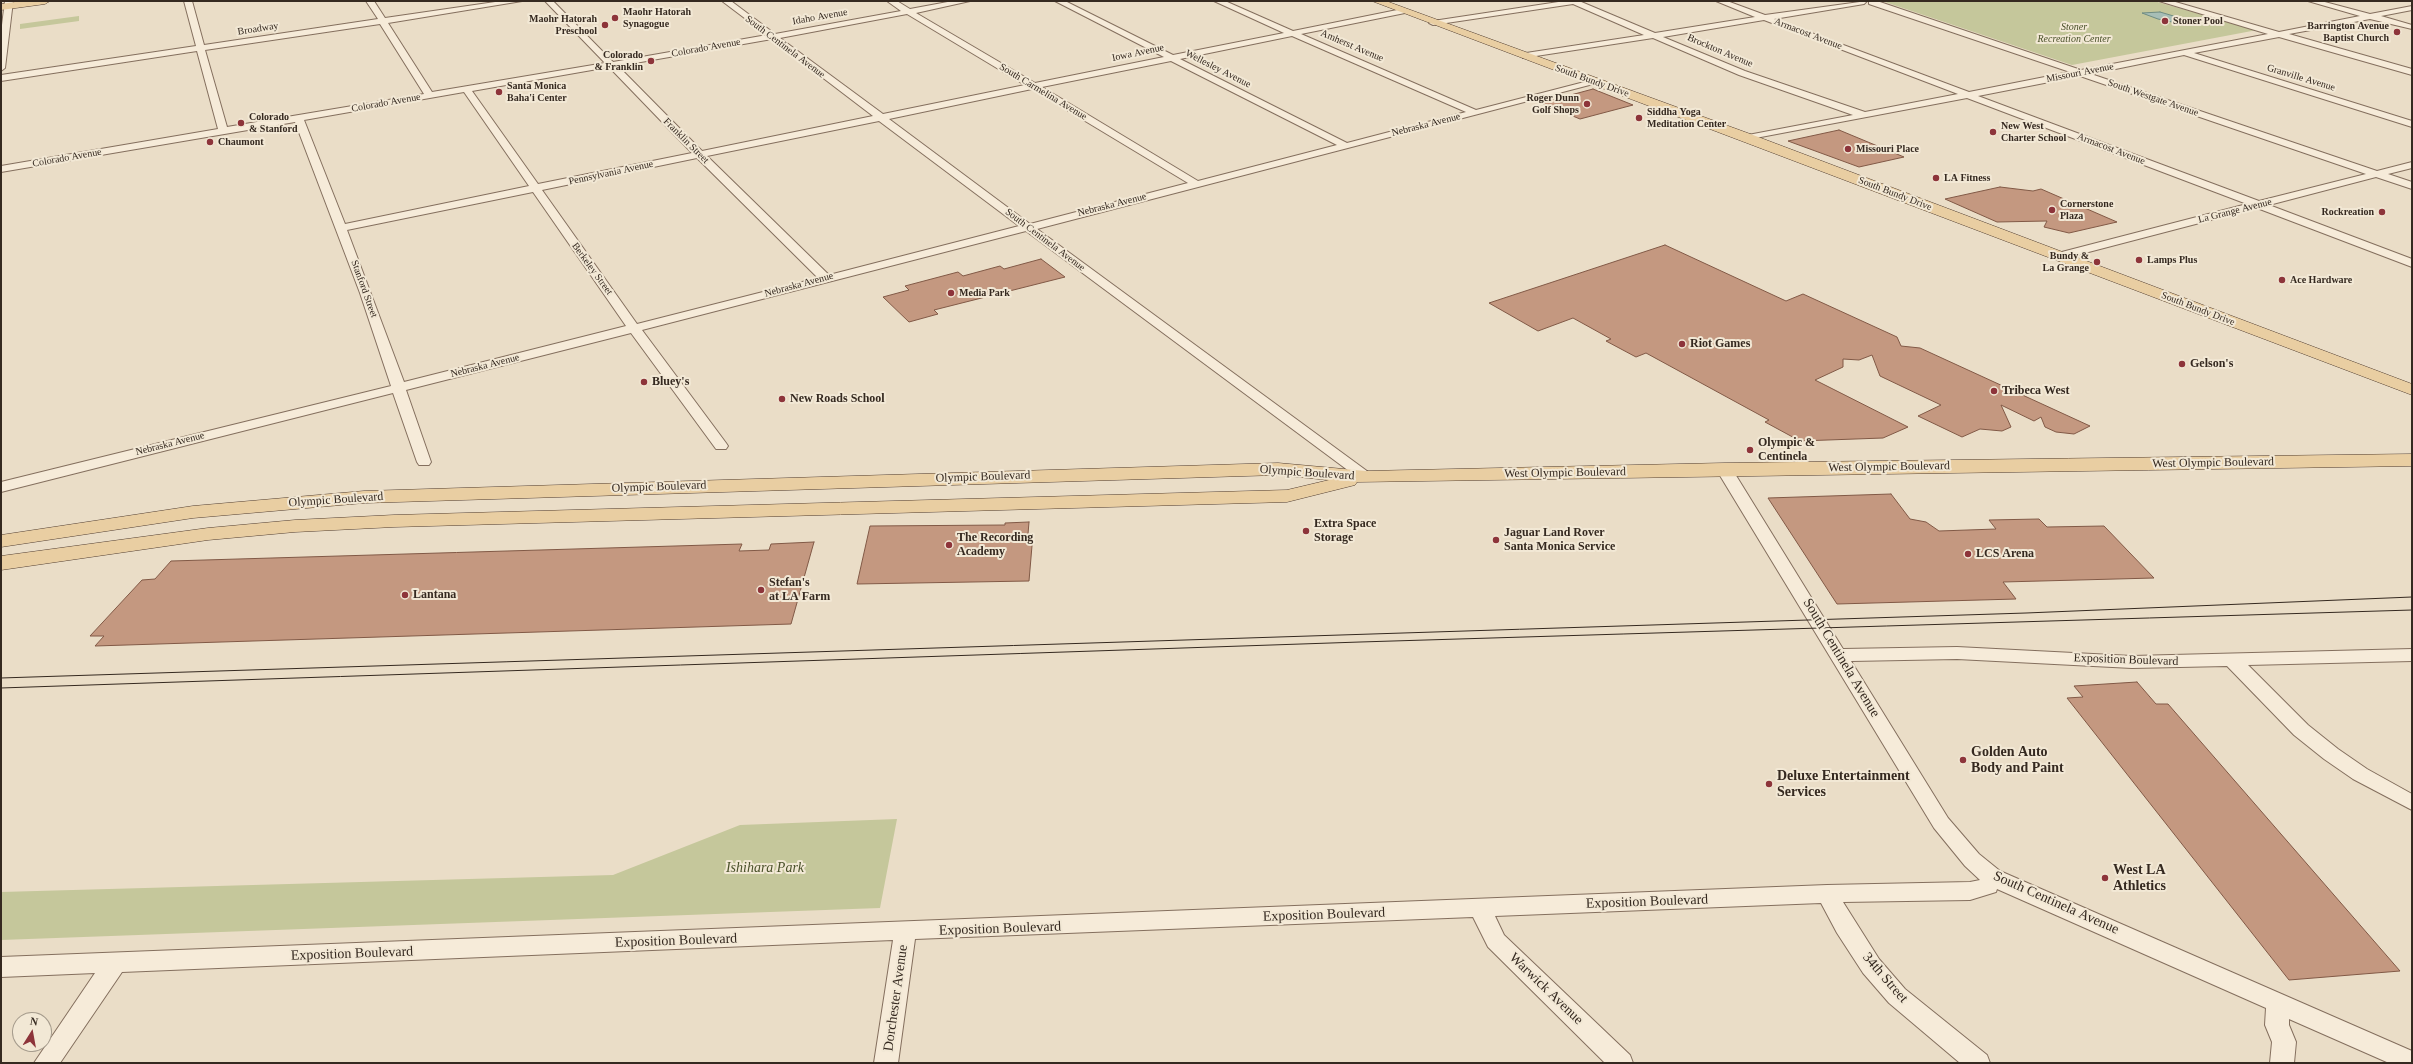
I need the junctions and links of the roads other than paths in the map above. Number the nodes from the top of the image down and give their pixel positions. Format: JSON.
{"nodes":[{"id":1,"x":45,"y":1,"type":"edge"},
{"id":2,"x":188,"y":1,"type":"edge"},
{"id":3,"x":370,"y":1,"type":"edge"},
{"id":4,"x":504,"y":1,"type":"edge"},
{"id":5,"x":518,"y":1,"type":"edge"},
{"id":6,"x":549,"y":1,"type":"edge"},
{"id":7,"x":726,"y":1,"type":"edge"},
{"id":8,"x":891,"y":1,"type":"edge"},
{"id":9,"x":966,"y":1,"type":"edge"},
{"id":10,"x":1059,"y":1,"type":"edge"},
{"id":11,"x":1218,"y":1,"type":"edge"},
{"id":12,"x":1377,"y":1,"type":"edge"},
{"id":13,"x":1720,"y":1,"type":"edge"},
{"id":14,"x":2163,"y":1,"type":"edge"},
{"id":15,"x":2312,"y":1,"type":"edge"},
{"id":16,"x":1573,"y":2,"type":"edge"},
{"id":17,"x":1868,"y":2,"type":"edge"},
{"id":18,"x":6,"y":5,"type":"edge"},
{"id":19,"x":2412,"y":8,"type":"edge"},
{"id":20,"x":1402,"y":11,"type":"junction"},
{"id":21,"x":909,"y":12,"type":"junction"},
{"id":22,"x":2370,"y":16,"type":"junction"},
{"id":23,"x":1765,"y":18,"type":"junction"},
{"id":24,"x":382,"y":20,"type":"junction"},
{"id":25,"x":1433,"y":23,"type":"junction"},
{"id":26,"x":2412,"y":27,"type":"edge"},
{"id":27,"x":1293,"y":33,"type":"junction"},
{"id":28,"x":2279,"y":34,"type":"junction"},
{"id":29,"x":1654,"y":36,"type":"junction"},
{"id":30,"x":772,"y":37,"type":"junction"},
{"id":31,"x":200,"y":47,"type":"junction"},
{"id":32,"x":2183,"y":53,"type":"junction"},
{"id":33,"x":1526,"y":56,"type":"junction"},
{"id":34,"x":1171,"y":58,"type":"junction"},
{"id":35,"x":610,"y":64,"type":"junction"},
{"id":36,"x":1,"y":68,"type":"edge"},
{"id":37,"x":2412,"y":72,"type":"edge"},
{"id":38,"x":2079,"y":73,"type":"junction"},
{"id":39,"x":1,"y":77,"type":"edge"},
{"id":40,"x":1596,"y":82,"type":"junction"},
{"id":41,"x":1033,"y":86,"type":"junction"},
{"id":42,"x":466,"y":89,"type":"junction"},
{"id":43,"x":1967,"y":95,"type":"junction"},
{"id":44,"x":429,"y":96,"type":"junction"},
{"id":45,"x":1476,"y":112,"type":"junction"},
{"id":46,"x":1862,"y":114,"type":"junction"},
{"id":47,"x":298,"y":118,"type":"junction"},
{"id":48,"x":880,"y":118,"type":"junction"},
{"id":49,"x":2412,"y":124,"type":"edge"},
{"id":50,"x":223,"y":131,"type":"junction"},
{"id":51,"x":1748,"y":138,"type":"junction"},
{"id":52,"x":1346,"y":146,"type":"junction"},
{"id":53,"x":700,"y":155,"type":"junction"},
{"id":54,"x":2412,"y":165,"type":"edge"},
{"id":55,"x":1,"y":169,"type":"edge"},
{"id":56,"x":2378,"y":174,"type":"junction"},
{"id":57,"x":1196,"y":184,"type":"junction"},
{"id":58,"x":2412,"y":186,"type":"edge"},
{"id":59,"x":535,"y":188,"type":"junction"},
{"id":60,"x":2259,"y":204,"type":"junction"},
{"id":61,"x":341,"y":228,"type":"junction"},
{"id":62,"x":1027,"y":228,"type":"junction"},
{"id":63,"x":2058,"y":256,"type":"junction"},
{"id":64,"x":2412,"y":263,"type":"edge"},
{"id":65,"x":825,"y":278,"type":"junction"},
{"id":66,"x":634,"y":328,"type":"junction"},
{"id":67,"x":399,"y":387,"type":"junction"},
{"id":68,"x":2412,"y":390,"type":"edge"},
{"id":69,"x":722,"y":446,"type":"dead end"},
{"id":70,"x":2412,"y":460,"type":"edge"},
{"id":71,"x":424,"y":462,"type":"dead end"},
{"id":72,"x":1724,"y":469,"type":"junction"},
{"id":73,"x":1366,"y":477,"type":"junction"},
{"id":74,"x":1,"y":487,"type":"edge"},
{"id":75,"x":1,"y":540,"type":"edge"},
{"id":76,"x":1,"y":563,"type":"edge"},
{"id":77,"x":1840,"y":655,"type":"junction"},
{"id":78,"x":2412,"y":655,"type":"edge"},
{"id":79,"x":2233,"y":661,"type":"junction"},
{"id":80,"x":2412,"y":802,"type":"edge"},
{"id":81,"x":1992,"y":877,"type":"junction"},
{"id":82,"x":1827,"y":894,"type":"junction"},
{"id":83,"x":1480,"y":909,"type":"junction"},
{"id":84,"x":905,"y":932,"type":"junction"},
{"id":85,"x":115,"y":963,"type":"junction"},
{"id":86,"x":1,"y":967,"type":"edge"},
{"id":87,"x":2278,"y":1003,"type":"junction"},
{"id":88,"x":2412,"y":1062,"type":"edge"},
{"id":89,"x":46,"y":1063,"type":"edge"},
{"id":90,"x":886,"y":1063,"type":"edge"},
{"id":91,"x":1621,"y":1063,"type":"edge"},
{"id":92,"x":1978,"y":1063,"type":"edge"},
{"id":93,"x":2282,"y":1063,"type":"edge"}],
"edges":[{"from":1,"to":18,"type":"main road"},
{"from":2,"to":31,"type":"street"},
{"from":3,"to":24,"type":"street"},
{"from":4,"to":24,"type":"street","name":"Broadway"},
{"from":5,"to":24,"type":"street","name":"Broadway"},
{"from":6,"to":35,"type":"street","name":"Franklin Street"},
{"from":7,"to":30,"type":"street","name":"South Centinela Avenue"},
{"from":8,"to":21,"type":"street","name":"South Carmelina Avenue"},
{"from":9,"to":21,"type":"street","name":"Idaho Avenue"},
{"from":10,"to":34,"type":"street","name":"Wellesley Avenue"},
{"from":11,"to":27,"type":"street","name":"Amherst Avenue"},
{"from":12,"to":20,"type":"main road","name":"South Bundy Drive"},
{"from":13,"to":23,"type":"street","name":"Armacost Avenue"},
{"from":14,"to":28,"type":"street"},
{"from":15,"to":22,"type":"street"},
{"from":16,"to":25,"type":"street"},
{"from":16,"to":29,"type":"street","name":"Brockton Avenue"},
{"from":17,"to":23,"type":"street"},
{"from":17,"to":38,"type":"street","name":"South Westgate Avenue"},
{"from":18,"to":36,"type":"street"},
{"from":19,"to":22,"type":"street","name":"Missouri Avenue"},
{"from":20,"to":25,"type":"main road","name":"South Bundy Drive"},
{"from":20,"to":27,"type":"street","name":"Iowa Avenue"},
{"from":21,"to":30,"type":"street","name":"Idaho Avenue"},
{"from":21,"to":41,"type":"street","name":"South Carmelina Avenue"},
{"from":22,"to":26,"type":"street"},
{"from":22,"to":28,"type":"street","name":"Missouri Avenue"},
{"from":23,"to":29,"type":"street"},
{"from":23,"to":43,"type":"street","name":"Armacost Avenue"},
{"from":24,"to":31,"type":"street","name":"Broadway"},
{"from":24,"to":44,"type":"street"},
{"from":25,"to":33,"type":"main road","name":"South Bundy Drive"},
{"from":27,"to":34,"type":"street","name":"Iowa Avenue"},
{"from":27,"to":45,"type":"street","name":"Amherst Avenue"},
{"from":28,"to":32,"type":"street","name":"Missouri Avenue"},
{"from":28,"to":37,"type":"street"},
{"from":29,"to":33,"type":"street"},
{"from":29,"to":46,"type":"street","name":"Brockton Avenue"},
{"from":30,"to":35,"type":"street","name":"Colorado Avenue"},
{"from":30,"to":48,"type":"street","name":"South Centinela Avenue"},
{"from":31,"to":39,"type":"street","name":"Broadway"},
{"from":31,"to":50,"type":"street"},
{"from":32,"to":38,"type":"street","name":"Missouri Avenue"},
{"from":32,"to":49,"type":"street","name":"Granville Avenue"},
{"from":33,"to":40,"type":"main road","name":"South Bundy Drive"},
{"from":34,"to":41,"type":"street","name":"Iowa Avenue"},
{"from":34,"to":52,"type":"street","name":"Wellesley Avenue"},
{"from":35,"to":42,"type":"street","name":"Colorado Avenue"},
{"from":35,"to":53,"type":"street","name":"Franklin Street"},
{"from":38,"to":43,"type":"street","name":"Missouri Avenue"},
{"from":38,"to":56,"type":"street","name":"South Westgate Avenue"},
{"from":40,"to":45,"type":"street","name":"Nebraska Avenue"},
{"from":40,"to":51,"type":"main road","name":"South Bundy Drive"},
{"from":41,"to":48,"type":"street","name":"Iowa Avenue"},
{"from":41,"to":57,"type":"street","name":"South Carmelina Avenue"},
{"from":42,"to":44,"type":"street","name":"Colorado Avenue"},
{"from":42,"to":59,"type":"street","name":"Berkeley Street"},
{"from":43,"to":46,"type":"street","name":"Missouri Avenue"},
{"from":43,"to":60,"type":"street","name":"Armacost Avenue"},
{"from":44,"to":47,"type":"street","name":"Colorado Avenue"},
{"from":45,"to":52,"type":"street","name":"Nebraska Avenue"},
{"from":46,"to":51,"type":"street","name":"Missouri Avenue"},
{"from":47,"to":50,"type":"street","name":"Colorado Avenue"},
{"from":47,"to":61,"type":"street","name":"Stanford Street"},
{"from":48,"to":53,"type":"street","name":"Pennsylvania Avenue"},
{"from":48,"to":62,"type":"street","name":"South Centinela Avenue"},
{"from":50,"to":55,"type":"street","name":"Colorado Avenue"},
{"from":51,"to":63,"type":"main road","name":"South Bundy Drive"},
{"from":52,"to":57,"type":"street","name":"Nebraska Avenue"},
{"from":53,"to":59,"type":"street","name":"Pennsylvania Avenue"},
{"from":53,"to":65,"type":"street","name":"Franklin Street"},
{"from":54,"to":56,"type":"street","name":"La Grange Avenue"},
{"from":56,"to":58,"type":"street","name":"South Westgate Avenue"},
{"from":56,"to":60,"type":"street","name":"La Grange Avenue"},
{"from":57,"to":62,"type":"street","name":"Nebraska Avenue"},
{"from":59,"to":61,"type":"street","name":"Pennsylvania Avenue"},
{"from":59,"to":66,"type":"street","name":"Berkeley Street"},
{"from":60,"to":63,"type":"street","name":"La Grange Avenue"},
{"from":60,"to":64,"type":"street","name":"Armacost Avenue"},
{"from":61,"to":67,"type":"street","name":"Stanford Street"},
{"from":62,"to":65,"type":"street","name":"Nebraska Avenue"},
{"from":62,"to":73,"type":"street","name":"South Centinela Avenue"},
{"from":63,"to":68,"type":"main road","name":"South Bundy Drive"},
{"from":65,"to":66,"type":"street","name":"Nebraska Avenue"},
{"from":66,"to":67,"type":"street","name":"Nebraska Avenue"},
{"from":66,"to":69,"type":"street","name":"Berkeley Street"},
{"from":67,"to":71,"type":"street","name":"Stanford Street"},
{"from":67,"to":74,"type":"street","name":"Nebraska Avenue"},
{"from":70,"to":72,"type":"main road","name":"West Olympic Boulevard"},
{"from":72,"to":73,"type":"main road","name":"West Olympic Boulevard"},
{"from":72,"to":77,"type":"street","name":"South Centinela Avenue"},
{"from":73,"to":75,"type":"main road","name":"Olympic Boulevard"},
{"from":73,"to":76,"type":"main road","name":"Olympic Boulevard"},
{"from":77,"to":79,"type":"street","name":"Exposition Boulevard"},
{"from":77,"to":81,"type":"street","name":"South Centinela Avenue"},
{"from":78,"to":79,"type":"street","name":"Exposition Boulevard"},
{"from":79,"to":80,"type":"street"},
{"from":81,"to":82,"type":"street","name":"Exposition Boulevard"},
{"from":81,"to":87,"type":"street","name":"South Centinela Avenue"},
{"from":82,"to":83,"type":"street","name":"Exposition Boulevard"},
{"from":82,"to":92,"type":"street","name":"34th Street"},
{"from":83,"to":84,"type":"street","name":"Exposition Boulevard"},
{"from":83,"to":91,"type":"street","name":"Warwick Avenue"},
{"from":84,"to":85,"type":"street","name":"Exposition Boulevard"},
{"from":84,"to":90,"type":"street","name":"Dorchester Avenue"},
{"from":85,"to":86,"type":"street","name":"Exposition Boulevard"},
{"from":85,"to":89,"type":"street"},
{"from":87,"to":88,"type":"street","name":"South Centinela Avenue"},
{"from":87,"to":93,"type":"street"}]}
